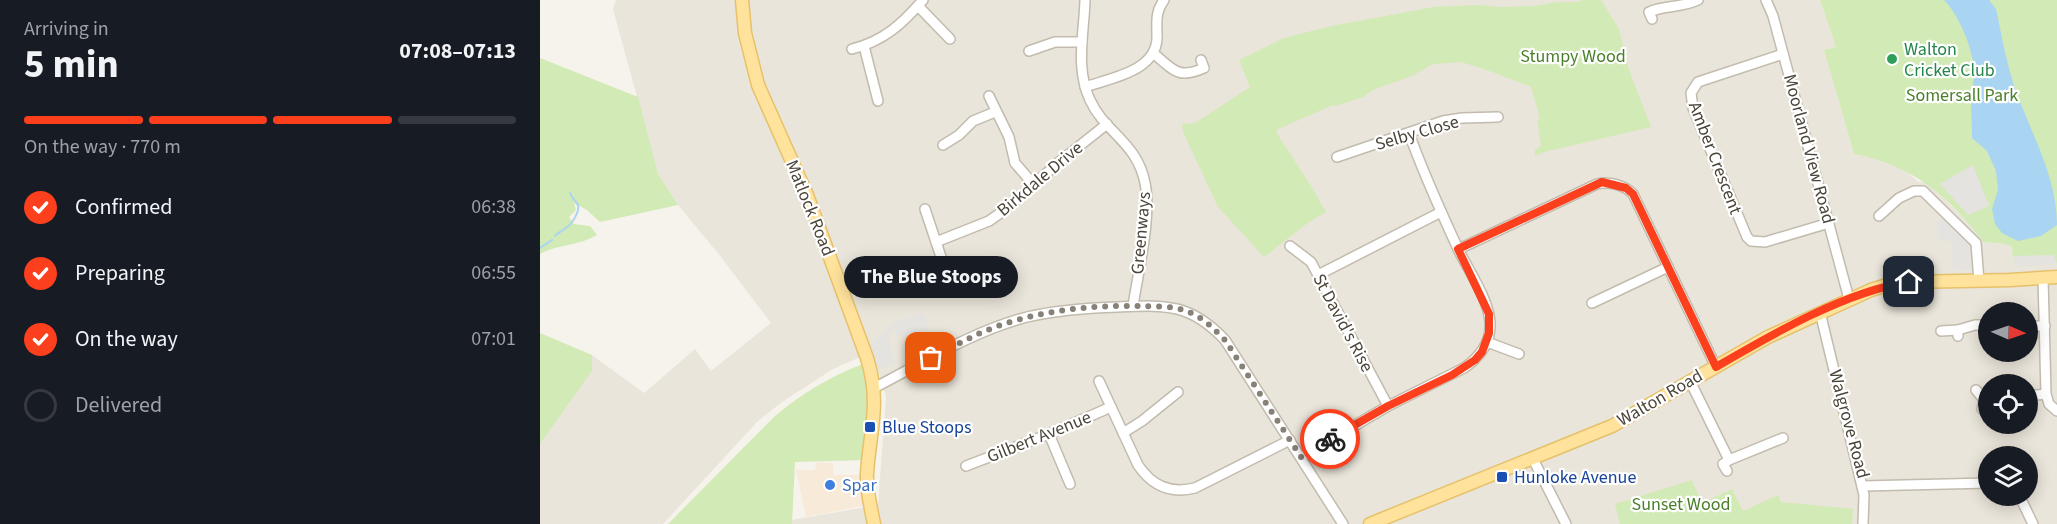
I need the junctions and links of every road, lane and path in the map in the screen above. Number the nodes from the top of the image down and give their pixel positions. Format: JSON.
{"nodes":[{"id":1,"x":742,"y":0,"type":"edge"},
{"id":2,"x":1085,"y":0,"type":"edge"},
{"id":3,"x":1164,"y":0,"type":"edge"},
{"id":4,"x":1698,"y":0,"type":"edge"},
{"id":5,"x":1767,"y":0,"type":"edge"},
{"id":6,"x":921,"y":3,"type":"edge"},
{"id":7,"x":1652,"y":19,"type":"dead end"},
{"id":8,"x":946,"y":39,"type":"dead end"},
{"id":9,"x":1082,"y":42,"type":"junction"},
{"id":10,"x":864,"y":46,"type":"junction"},
{"id":11,"x":852,"y":49,"type":"dead end"},
{"id":12,"x":1037,"y":51,"type":"dead end"},
{"id":13,"x":1153,"y":53,"type":"junction"},
{"id":14,"x":1783,"y":54,"type":"junction"},
{"id":15,"x":1206,"y":64,"type":"dead end"},
{"id":16,"x":1085,"y":87,"type":"junction"},
{"id":17,"x":989,"y":96,"type":"dead end"},
{"id":18,"x":878,"y":101,"type":"dead end"},
{"id":19,"x":995,"y":112,"type":"junction"},
{"id":20,"x":1498,"y":117,"type":"dead end"},
{"id":21,"x":1107,"y":124,"type":"junction"},
{"id":22,"x":1409,"y":133,"type":"junction"},
{"id":23,"x":943,"y":145,"type":"dead end"},
{"id":24,"x":1336,"y":157,"type":"dead end"},
{"id":25,"x":1034,"y":185,"type":"junction"},
{"id":26,"x":925,"y":209,"type":"dead end"},
{"id":27,"x":1441,"y":212,"type":"junction"},
{"id":28,"x":1880,"y":216,"type":"dead end"},
{"id":29,"x":1829,"y":223,"type":"junction"},
{"id":30,"x":936,"y":242,"type":"junction"},
{"id":31,"x":1290,"y":246,"type":"dead end"},
{"id":32,"x":1458,"y":249,"type":"junction"},
{"id":33,"x":941,"y":257,"type":"dead end"},
{"id":34,"x":1668,"y":267,"type":"junction"},
{"id":35,"x":1318,"y":275,"type":"junction"},
{"id":36,"x":2057,"y":277,"type":"edge"},
{"id":37,"x":2043,"y":278,"type":"junction"},
{"id":38,"x":1979,"y":281,"type":"junction"},
{"id":39,"x":1849,"y":299,"type":"junction"},
{"id":40,"x":1592,"y":303,"type":"dead end"},
{"id":41,"x":1133,"y":306,"type":"junction"},
{"id":42,"x":1820,"y":312,"type":"junction"},
{"id":43,"x":1978,"y":325,"type":"edge"},
{"id":44,"x":2038,"y":326,"type":"edge"},
{"id":45,"x":2045,"y":326,"type":"junction"},
{"id":46,"x":1941,"y":332,"type":"dead end"},
{"id":47,"x":1487,"y":342,"type":"junction"},
{"id":48,"x":1522,"y":355,"type":"dead end"},
{"id":49,"x":1716,"y":367,"type":"junction"},
{"id":50,"x":1099,"y":381,"type":"dead end"},
{"id":51,"x":1690,"y":381,"type":"junction"},
{"id":52,"x":874,"y":388,"type":"junction"},
{"id":53,"x":1976,"y":390,"type":"dead end"},
{"id":54,"x":1178,"y":392,"type":"dead end"},
{"id":55,"x":1978,"y":393,"type":"edge"},
{"id":56,"x":2046,"y":394,"type":"junction"},
{"id":57,"x":2038,"y":395,"type":"edge"},
{"id":58,"x":1388,"y":406,"type":"junction"},
{"id":59,"x":1111,"y":407,"type":"junction"},
{"id":60,"x":2057,"y":411,"type":"edge"},
{"id":61,"x":1123,"y":433,"type":"junction"},
{"id":62,"x":1049,"y":434,"type":"junction"},
{"id":63,"x":1783,"y":438,"type":"dead end"},
{"id":64,"x":1290,"y":441,"type":"junction"},
{"id":65,"x":1301,"y":457,"type":"junction"},
{"id":66,"x":1533,"y":459,"type":"junction"},
{"id":67,"x":1729,"y":460,"type":"junction"},
{"id":68,"x":966,"y":466,"type":"dead end"},
{"id":69,"x":1727,"y":471,"type":"dead end"},
{"id":70,"x":1978,"y":483,"type":"edge"},
{"id":71,"x":1070,"y":484,"type":"dead end"},
{"id":72,"x":1862,"y":486,"type":"junction"},
{"id":73,"x":2024,"y":506,"type":"edge"},
{"id":74,"x":874,"y":524,"type":"edge"},
{"id":75,"x":1343,"y":524,"type":"edge"},
{"id":76,"x":1370,"y":524,"type":"edge"},
{"id":77,"x":1566,"y":524,"type":"edge"},
{"id":78,"x":1863,"y":524,"type":"edge"},
{"id":79,"x":2033,"y":524,"type":"edge"}],
"edges":[{"from":1,"to":52,"type":"main road","name":"Matlock Road"},
{"from":2,"to":9,"type":"street","name":"Greenways"},
{"from":3,"to":13,"type":"street"},
{"from":4,"to":7,"type":"street"},
{"from":5,"to":14,"type":"street","name":"Moorland View Road"},
{"from":6,"to":8,"type":"street"},
{"from":6,"to":10,"type":"street"},
{"from":9,"to":12,"type":"street"},
{"from":9,"to":16,"type":"street","name":"Greenways"},
{"from":10,"to":11,"type":"street"},
{"from":10,"to":18,"type":"street"},
{"from":13,"to":15,"type":"street"},
{"from":13,"to":16,"type":"street"},
{"from":14,"to":29,"type":"street","name":"Moorland View Road"},
{"from":14,"to":29,"type":"street","name":"Amber Crescent"},
{"from":16,"to":21,"type":"street","name":"Greenways"},
{"from":17,"to":19,"type":"street"},
{"from":19,"to":23,"type":"street"},
{"from":19,"to":25,"type":"street"},
{"from":20,"to":22,"type":"street","name":"Selby Close"},
{"from":21,"to":25,"type":"street","name":"Birkdale Drive"},
{"from":21,"to":41,"type":"street","name":"Greenways"},
{"from":22,"to":24,"type":"street","name":"Selby Close"},
{"from":22,"to":27,"type":"street"},
{"from":25,"to":30,"type":"street","name":"Birkdale Drive"},
{"from":26,"to":30,"type":"street"},
{"from":27,"to":32,"type":"street"},
{"from":27,"to":35,"type":"street"},
{"from":28,"to":38,"type":"street"},
{"from":29,"to":39,"type":"street","name":"Moorland View Road"},
{"from":30,"to":33,"type":"street"},
{"from":31,"to":35,"type":"street","name":"St David's Rise"},
{"from":32,"to":34,"type":"street"},
{"from":32,"to":47,"type":"street"},
{"from":34,"to":40,"type":"street"},
{"from":34,"to":49,"type":"street"},
{"from":35,"to":58,"type":"street","name":"St David's Rise"},
{"from":36,"to":37,"type":"main road","name":"Walton Road"},
{"from":37,"to":38,"type":"main road","name":"Walton Road"},
{"from":37,"to":45,"type":"street"},
{"from":38,"to":39,"type":"main road","name":"Walton Road"},
{"from":39,"to":42,"type":"main road","name":"Walton Road"},
{"from":41,"to":52,"type":"street"},
{"from":41,"to":64,"type":"street"},
{"from":42,"to":49,"type":"main road","name":"Walton Road"},
{"from":42,"to":72,"type":"street","name":"Walgrove Road"},
{"from":43,"to":46,"type":"street"},
{"from":44,"to":45,"type":"street"},
{"from":45,"to":56,"type":"street"},
{"from":47,"to":48,"type":"street"},
{"from":47,"to":58,"type":"street"},
{"from":49,"to":51,"type":"main road","name":"Walton Road"},
{"from":50,"to":59,"type":"street"},
{"from":51,"to":66,"type":"main road","name":"Walton Road"},
{"from":51,"to":67,"type":"street"},
{"from":52,"to":74,"type":"main road","name":"Matlock Road"},
{"from":53,"to":55,"type":"street"},
{"from":54,"to":61,"type":"street"},
{"from":56,"to":57,"type":"street"},
{"from":56,"to":60,"type":"street"},
{"from":58,"to":65,"type":"street"},
{"from":59,"to":61,"type":"street"},
{"from":59,"to":62,"type":"street","name":"Gilbert Avenue"},
{"from":61,"to":64,"type":"street"},
{"from":62,"to":68,"type":"street","name":"Gilbert Avenue"},
{"from":62,"to":71,"type":"street"},
{"from":63,"to":67,"type":"street"},
{"from":64,"to":65,"type":"street"},
{"from":65,"to":75,"type":"street"},
{"from":66,"to":76,"type":"main road","name":"Walton Road"},
{"from":66,"to":77,"type":"street"},
{"from":67,"to":69,"type":"street"},
{"from":70,"to":72,"type":"street","name":"Walgrove Road"},
{"from":72,"to":78,"type":"street"},
{"from":73,"to":79,"type":"street"}]}
